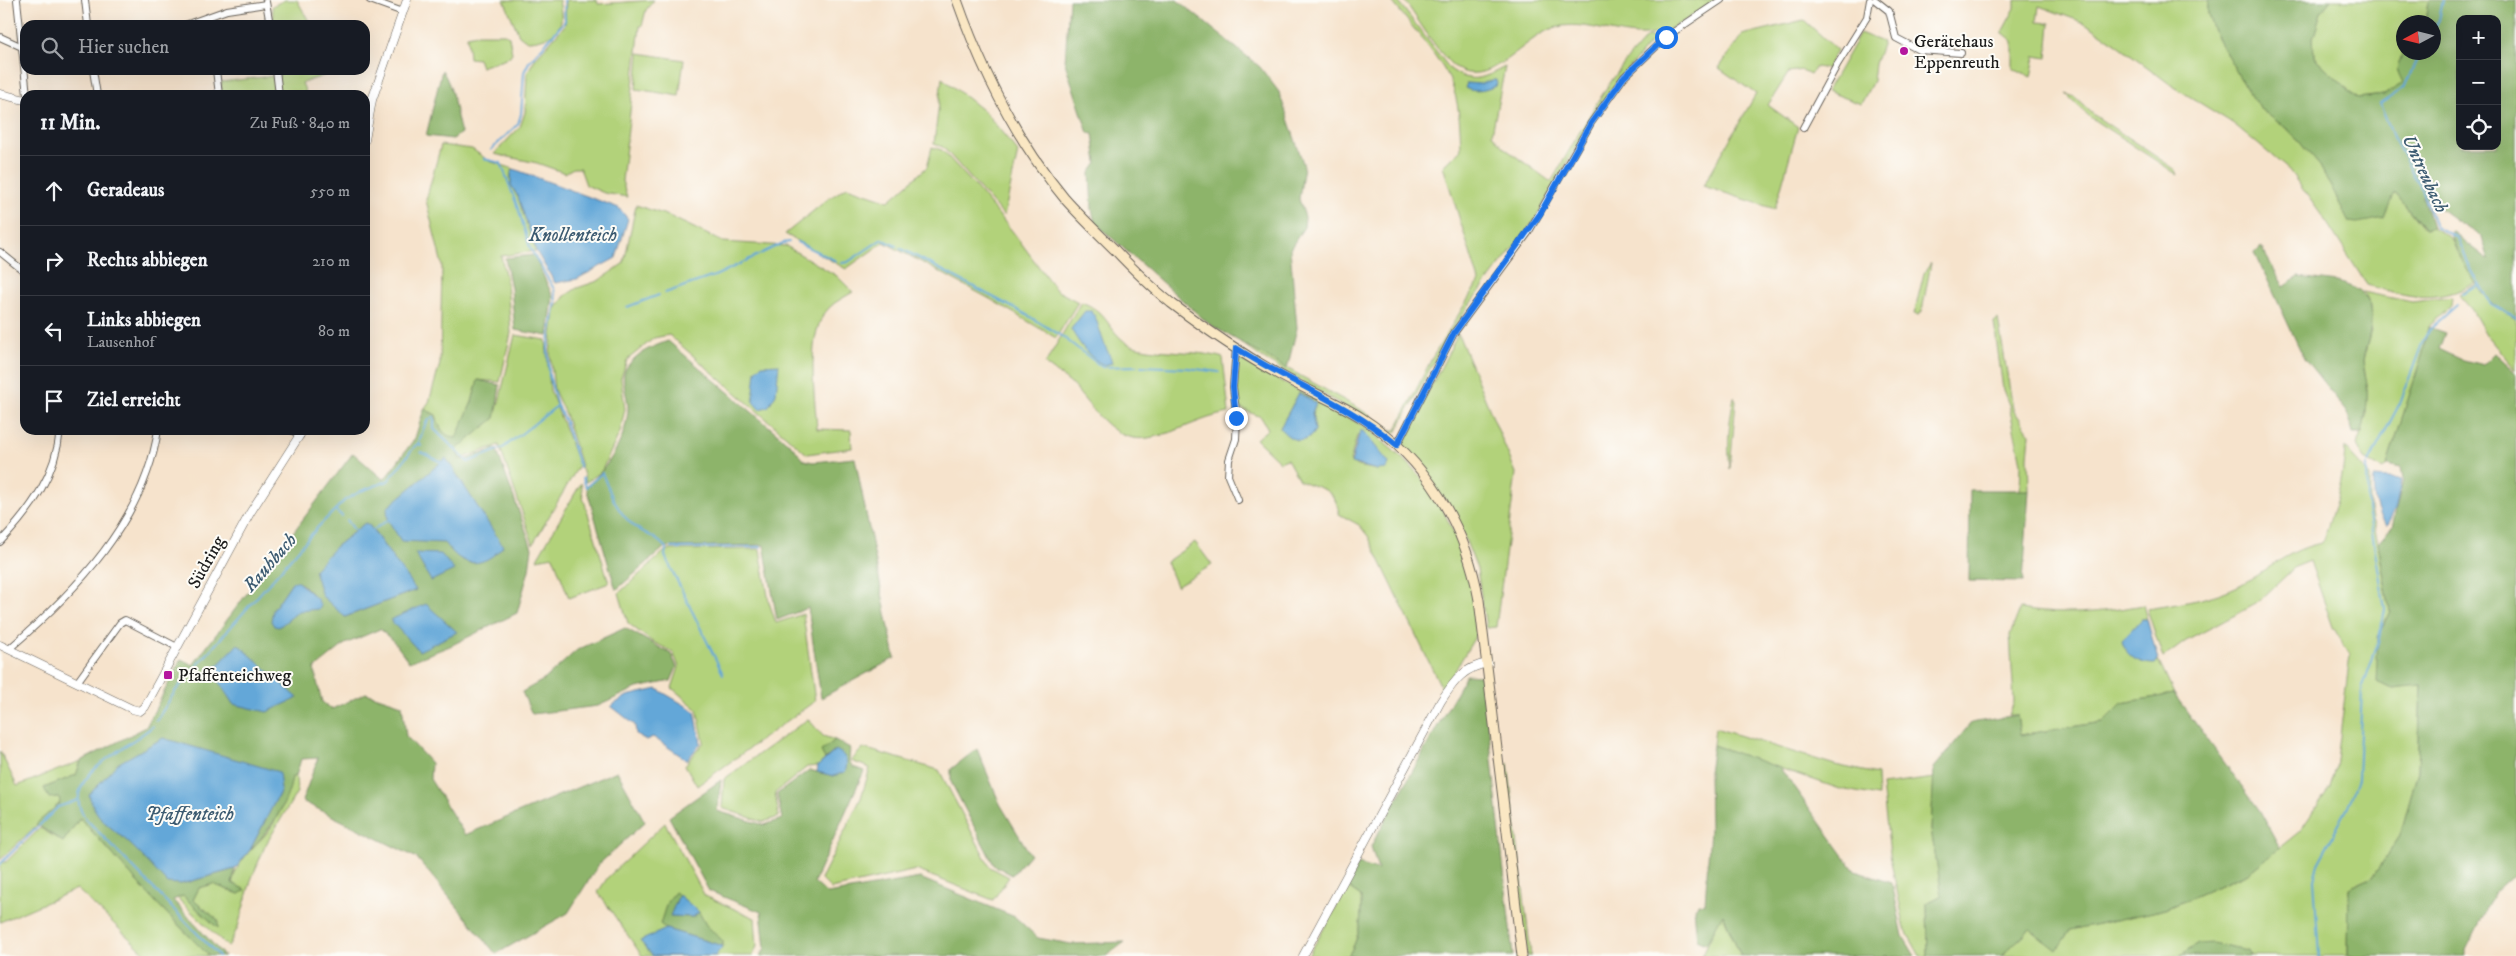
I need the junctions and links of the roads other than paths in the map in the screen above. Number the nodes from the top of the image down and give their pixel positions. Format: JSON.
{"nodes":[{"id":1,"x":17,"y":0,"type":"edge"},
{"id":2,"x":85,"y":0,"type":"edge"},
{"id":3,"x":370,"y":0,"type":"edge"},
{"id":4,"x":408,"y":0,"type":"edge"},
{"id":5,"x":957,"y":0,"type":"edge"},
{"id":6,"x":1721,"y":0,"type":"edge"},
{"id":7,"x":1870,"y":0,"type":"edge"},
{"id":8,"x":1875,"y":0,"type":"edge"},
{"id":9,"x":266,"y":2,"type":"edge"},
{"id":10,"x":404,"y":12,"type":"junction"},
{"id":11,"x":209,"y":16,"type":"junction"},
{"id":12,"x":87,"y":20,"type":"edge"},
{"id":13,"x":199,"y":20,"type":"edge"},
{"id":14,"x":209,"y":20,"type":"edge"},
{"id":15,"x":269,"y":20,"type":"edge"},
{"id":16,"x":20,"y":28,"type":"edge"},
{"id":17,"x":0,"y":37,"type":"edge"},
{"id":18,"x":20,"y":46,"type":"edge"},
{"id":19,"x":1961,"y":53,"type":"dead end"},
{"id":20,"x":25,"y":75,"type":"edge"},
{"id":21,"x":94,"y":75,"type":"edge"},
{"id":22,"x":217,"y":75,"type":"edge"},
{"id":23,"x":276,"y":75,"type":"edge"},
{"id":24,"x":26,"y":90,"type":"edge"},
{"id":25,"x":96,"y":90,"type":"edge"},
{"id":26,"x":218,"y":90,"type":"edge"},
{"id":27,"x":278,"y":90,"type":"edge"},
{"id":28,"x":0,"y":94,"type":"edge"},
{"id":29,"x":20,"y":99,"type":"edge"},
{"id":30,"x":370,"y":111,"type":"edge"},
{"id":31,"x":1803,"y":128,"type":"dead end"},
{"id":32,"x":0,"y":252,"type":"edge"},
{"id":33,"x":20,"y":268,"type":"edge"},
{"id":34,"x":1236,"y":348,"type":"junction"},
{"id":35,"x":59,"y":435,"type":"edge"},
{"id":36,"x":157,"y":435,"type":"edge"},
{"id":37,"x":301,"y":435,"type":"edge"},
{"id":38,"x":1397,"y":445,"type":"junction"},
{"id":39,"x":1238,"y":500,"type":"dead end"},
{"id":40,"x":0,"y":542,"type":"edge"},
{"id":41,"x":0,"y":645,"type":"edge"},
{"id":42,"x":177,"y":646,"type":"junction"},
{"id":43,"x":9,"y":649,"type":"junction"},
{"id":44,"x":1488,"y":664,"type":"junction"},
{"id":45,"x":78,"y":681,"type":"junction"},
{"id":46,"x":1303,"y":956,"type":"edge"},
{"id":47,"x":1522,"y":956,"type":"edge"}],
"edges":[{"from":1,"to":16,"type":"street"},
{"from":2,"to":12,"type":"street"},
{"from":3,"to":10,"type":"street"},
{"from":4,"to":10,"type":"street"},
{"from":5,"to":34,"type":"main road"},
{"from":6,"to":38,"type":"street"},
{"from":7,"to":31,"type":"street"},
{"from":8,"to":19,"type":"street"},
{"from":9,"to":11,"type":"street"},
{"from":9,"to":15,"type":"street"},
{"from":10,"to":30,"type":"street"},
{"from":11,"to":13,"type":"street"},
{"from":11,"to":14,"type":"street"},
{"from":17,"to":18,"type":"street"},
{"from":20,"to":24,"type":"street"},
{"from":21,"to":25,"type":"street"},
{"from":22,"to":26,"type":"street"},
{"from":23,"to":27,"type":"street"},
{"from":28,"to":29,"type":"street"},
{"from":32,"to":33,"type":"street"},
{"from":34,"to":38,"type":"main road"},
{"from":34,"to":39,"type":"street"},
{"from":35,"to":40,"type":"street"},
{"from":36,"to":43,"type":"street"},
{"from":37,"to":42,"type":"street","name":"Südring"},
{"from":38,"to":44,"type":"main road"},
{"from":41,"to":43,"type":"street"},
{"from":42,"to":45,"type":"street"},
{"from":42,"to":45,"type":"street","name":"Südring"},
{"from":43,"to":45,"type":"street"},
{"from":44,"to":46,"type":"street"},
{"from":44,"to":47,"type":"main road"}]}
